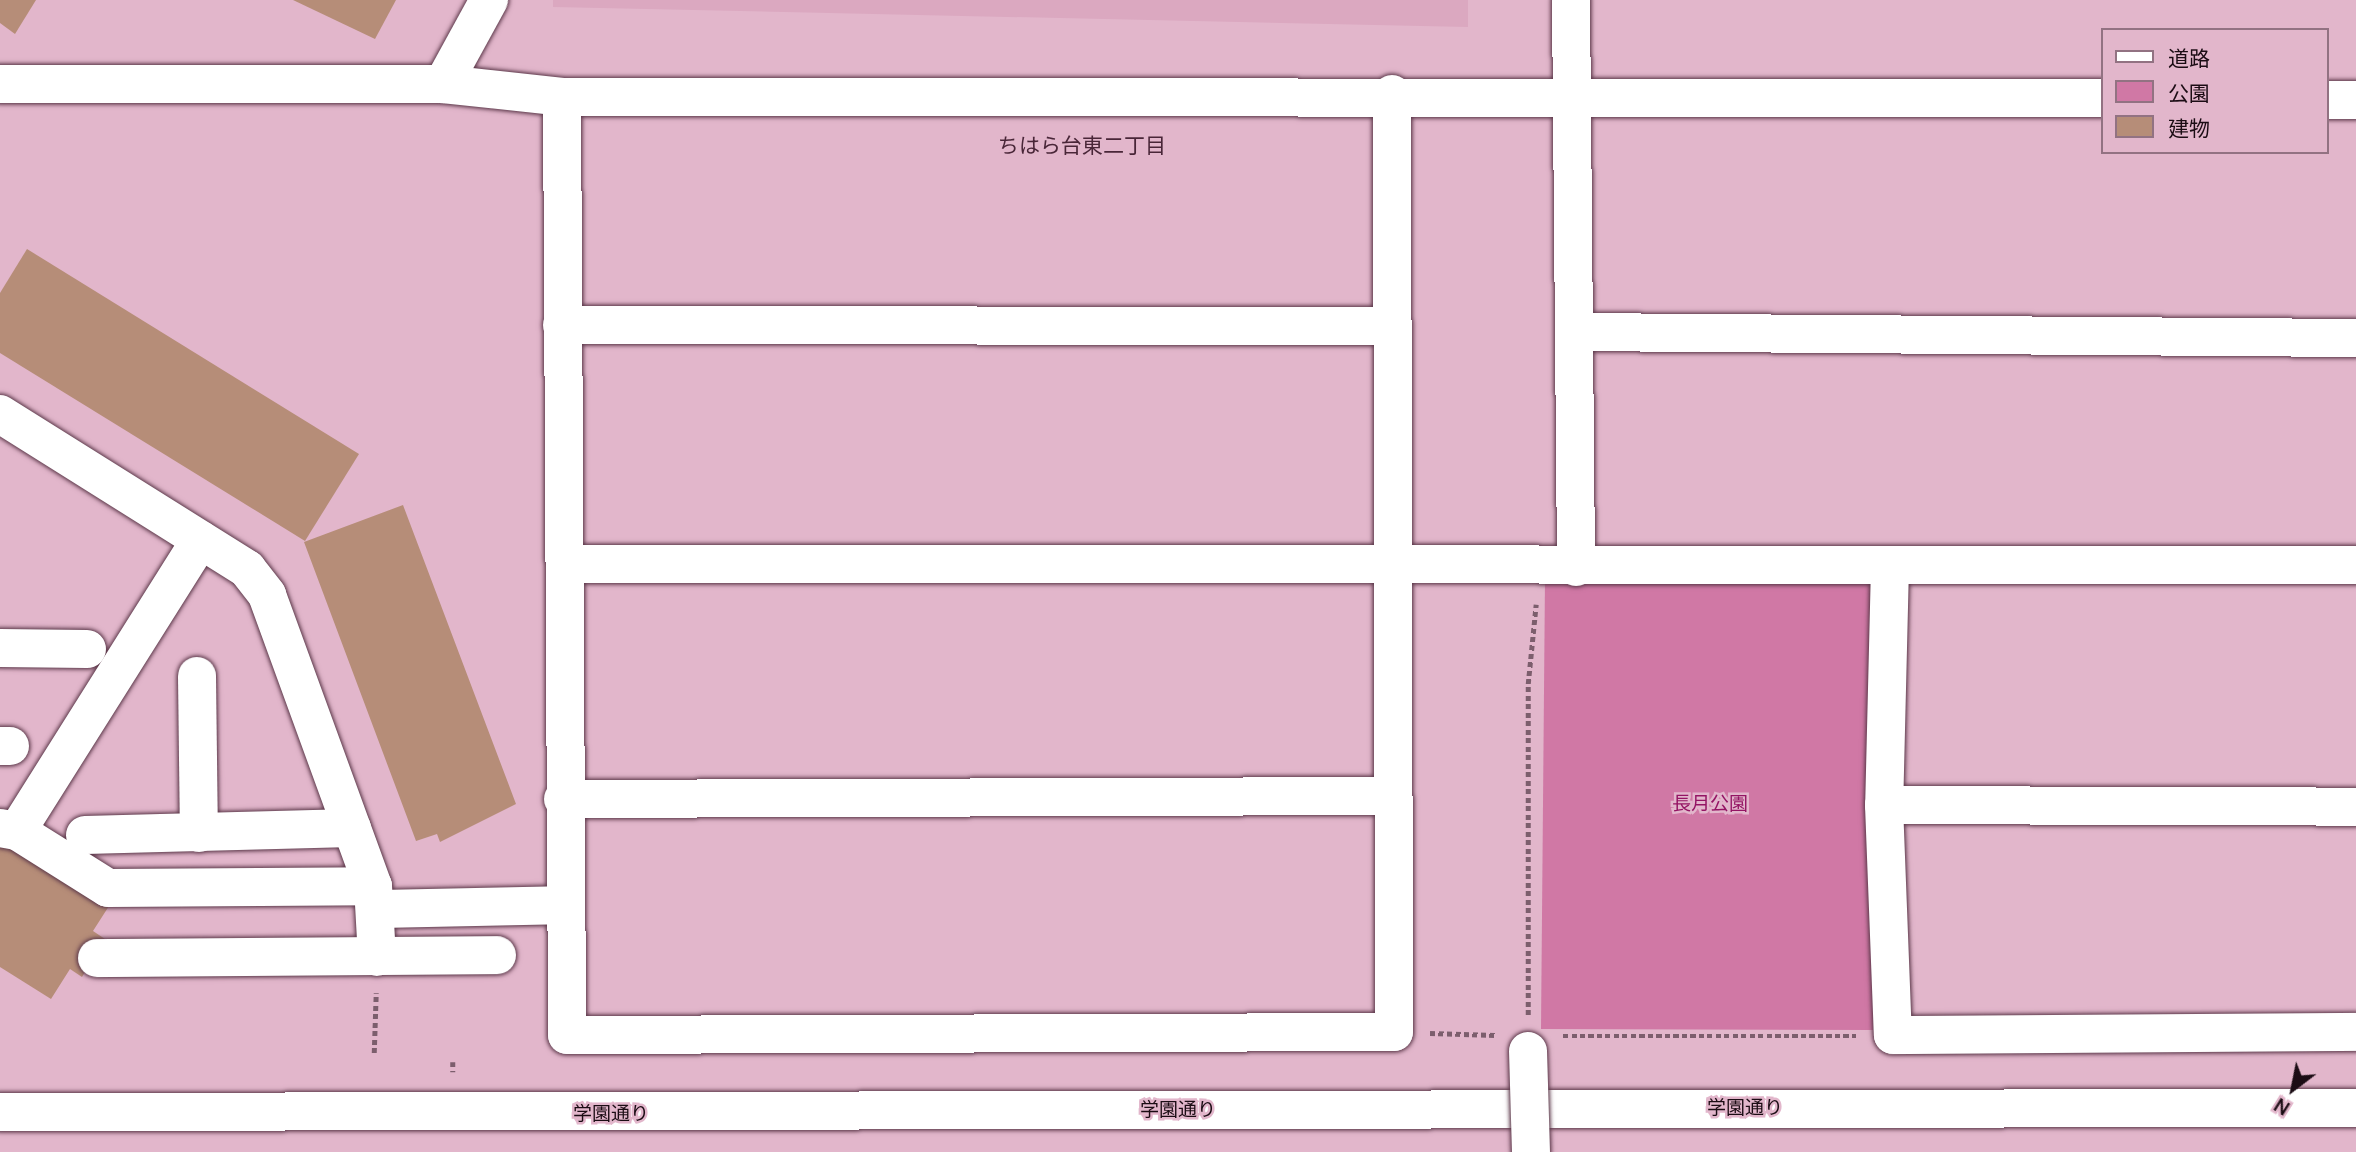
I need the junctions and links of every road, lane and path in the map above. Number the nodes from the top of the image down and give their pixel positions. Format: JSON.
{"nodes":[{"id":1,"x":489,"y":0,"type":"edge"},
{"id":2,"x":1572,"y":0,"type":"edge"},
{"id":3,"x":0,"y":84,"type":"edge"},
{"id":4,"x":443,"y":84,"type":"junction"},
{"id":5,"x":1392,"y":93,"type":"junction"},
{"id":6,"x":1568,"y":93,"type":"junction"},
{"id":7,"x":562,"y":97,"type":"junction"},
{"id":8,"x":2100,"y":98,"type":"edge"},
{"id":9,"x":2328,"y":100,"type":"edge"},
{"id":10,"x":2356,"y":100,"type":"edge"},
{"id":11,"x":562,"y":325,"type":"junction"},
{"id":12,"x":1390,"y":327,"type":"junction"},
{"id":13,"x":1574,"y":331,"type":"junction"},
{"id":14,"x":2356,"y":338,"type":"edge"},
{"id":15,"x":0,"y":414,"type":"edge"},
{"id":16,"x":200,"y":540,"type":"junction"},
{"id":17,"x":567,"y":564,"type":"junction"},
{"id":18,"x":2356,"y":565,"type":"edge"},
{"id":19,"x":1397,"y":566,"type":"junction"},
{"id":20,"x":1890,"y":566,"type":"junction"},
{"id":21,"x":1576,"y":567,"type":"junction"},
{"id":22,"x":0,"y":648,"type":"edge"},
{"id":23,"x":87,"y":649,"type":"dead end"},
{"id":24,"x":197,"y":676,"type":"dead end"},
{"id":25,"x":1391,"y":796,"type":"junction"},
{"id":26,"x":563,"y":799,"type":"junction"},
{"id":27,"x":1884,"y":805,"type":"junction"},
{"id":28,"x":2356,"y":807,"type":"edge"},
{"id":29,"x":352,"y":828,"type":"junction"},
{"id":30,"x":8,"y":829,"type":"edge"},
{"id":31,"x":198,"y":833,"type":"junction"},
{"id":32,"x":85,"y":835,"type":"dead end"},
{"id":33,"x":374,"y":898,"type":"junction"},
{"id":34,"x":564,"y":905,"type":"junction"},
{"id":35,"x":497,"y":955,"type":"dead end"},
{"id":36,"x":377,"y":957,"type":"junction"},
{"id":37,"x":97,"y":958,"type":"dead end"},
{"id":38,"x":1394,"y":1032,"type":"junction"},
{"id":39,"x":2356,"y":1032,"type":"edge"},
{"id":40,"x":1893,"y":1035,"type":"junction"},
{"id":41,"x":1528,"y":1041,"type":"junction"},
{"id":42,"x":374,"y":1053,"type":"dead end"},
{"id":43,"x":2356,"y":1108,"type":"edge"},
{"id":44,"x":0,"y":1112,"type":"edge"},
{"id":45,"x":1531,"y":1152,"type":"edge"}],
"edges":[{"from":1,"to":4,"type":"street"},
{"from":2,"to":6,"type":"street"},
{"from":3,"to":4,"type":"street"},
{"from":4,"to":7,"type":"street"},
{"from":5,"to":6,"type":"street"},
{"from":5,"to":7,"type":"street"},
{"from":5,"to":12,"type":"street"},
{"from":6,"to":8,"type":"street"},
{"from":6,"to":13,"type":"street"},
{"from":7,"to":11,"type":"street"},
{"from":9,"to":10,"type":"street"},
{"from":11,"to":12,"type":"street"},
{"from":11,"to":17,"type":"street"},
{"from":12,"to":19,"type":"street"},
{"from":13,"to":14,"type":"street"},
{"from":13,"to":21,"type":"street"},
{"from":15,"to":16,"type":"street"},
{"from":16,"to":29,"type":"street"},
{"from":16,"to":30,"type":"street"},
{"from":17,"to":19,"type":"street"},
{"from":17,"to":26,"type":"street"},
{"from":18,"to":20,"type":"street"},
{"from":19,"to":21,"type":"street"},
{"from":19,"to":25,"type":"street"},
{"from":20,"to":21,"type":"street"},
{"from":20,"to":27,"type":"street"},
{"from":22,"to":23,"type":"street"},
{"from":24,"to":31,"type":"street"},
{"from":25,"to":26,"type":"street"},
{"from":25,"to":38,"type":"street"},
{"from":26,"to":34,"type":"street"},
{"from":27,"to":28,"type":"street"},
{"from":27,"to":40,"type":"street"},
{"from":29,"to":31,"type":"street"},
{"from":29,"to":33,"type":"street"},
{"from":30,"to":33,"type":"street"},
{"from":31,"to":32,"type":"street"},
{"from":33,"to":34,"type":"street"},
{"from":33,"to":36,"type":"street"},
{"from":34,"to":38,"type":"street"},
{"from":35,"to":36,"type":"street"},
{"from":36,"to":37,"type":"street"},
{"from":36,"to":42,"type":"path"},
{"from":38,"to":41,"type":"path"},
{"from":39,"to":40,"type":"street"},
{"from":40,"to":41,"type":"path"},
{"from":41,"to":45,"type":"street","bridge":true},
{"from":43,"to":44,"type":"street","name":"学園通り"}]}
